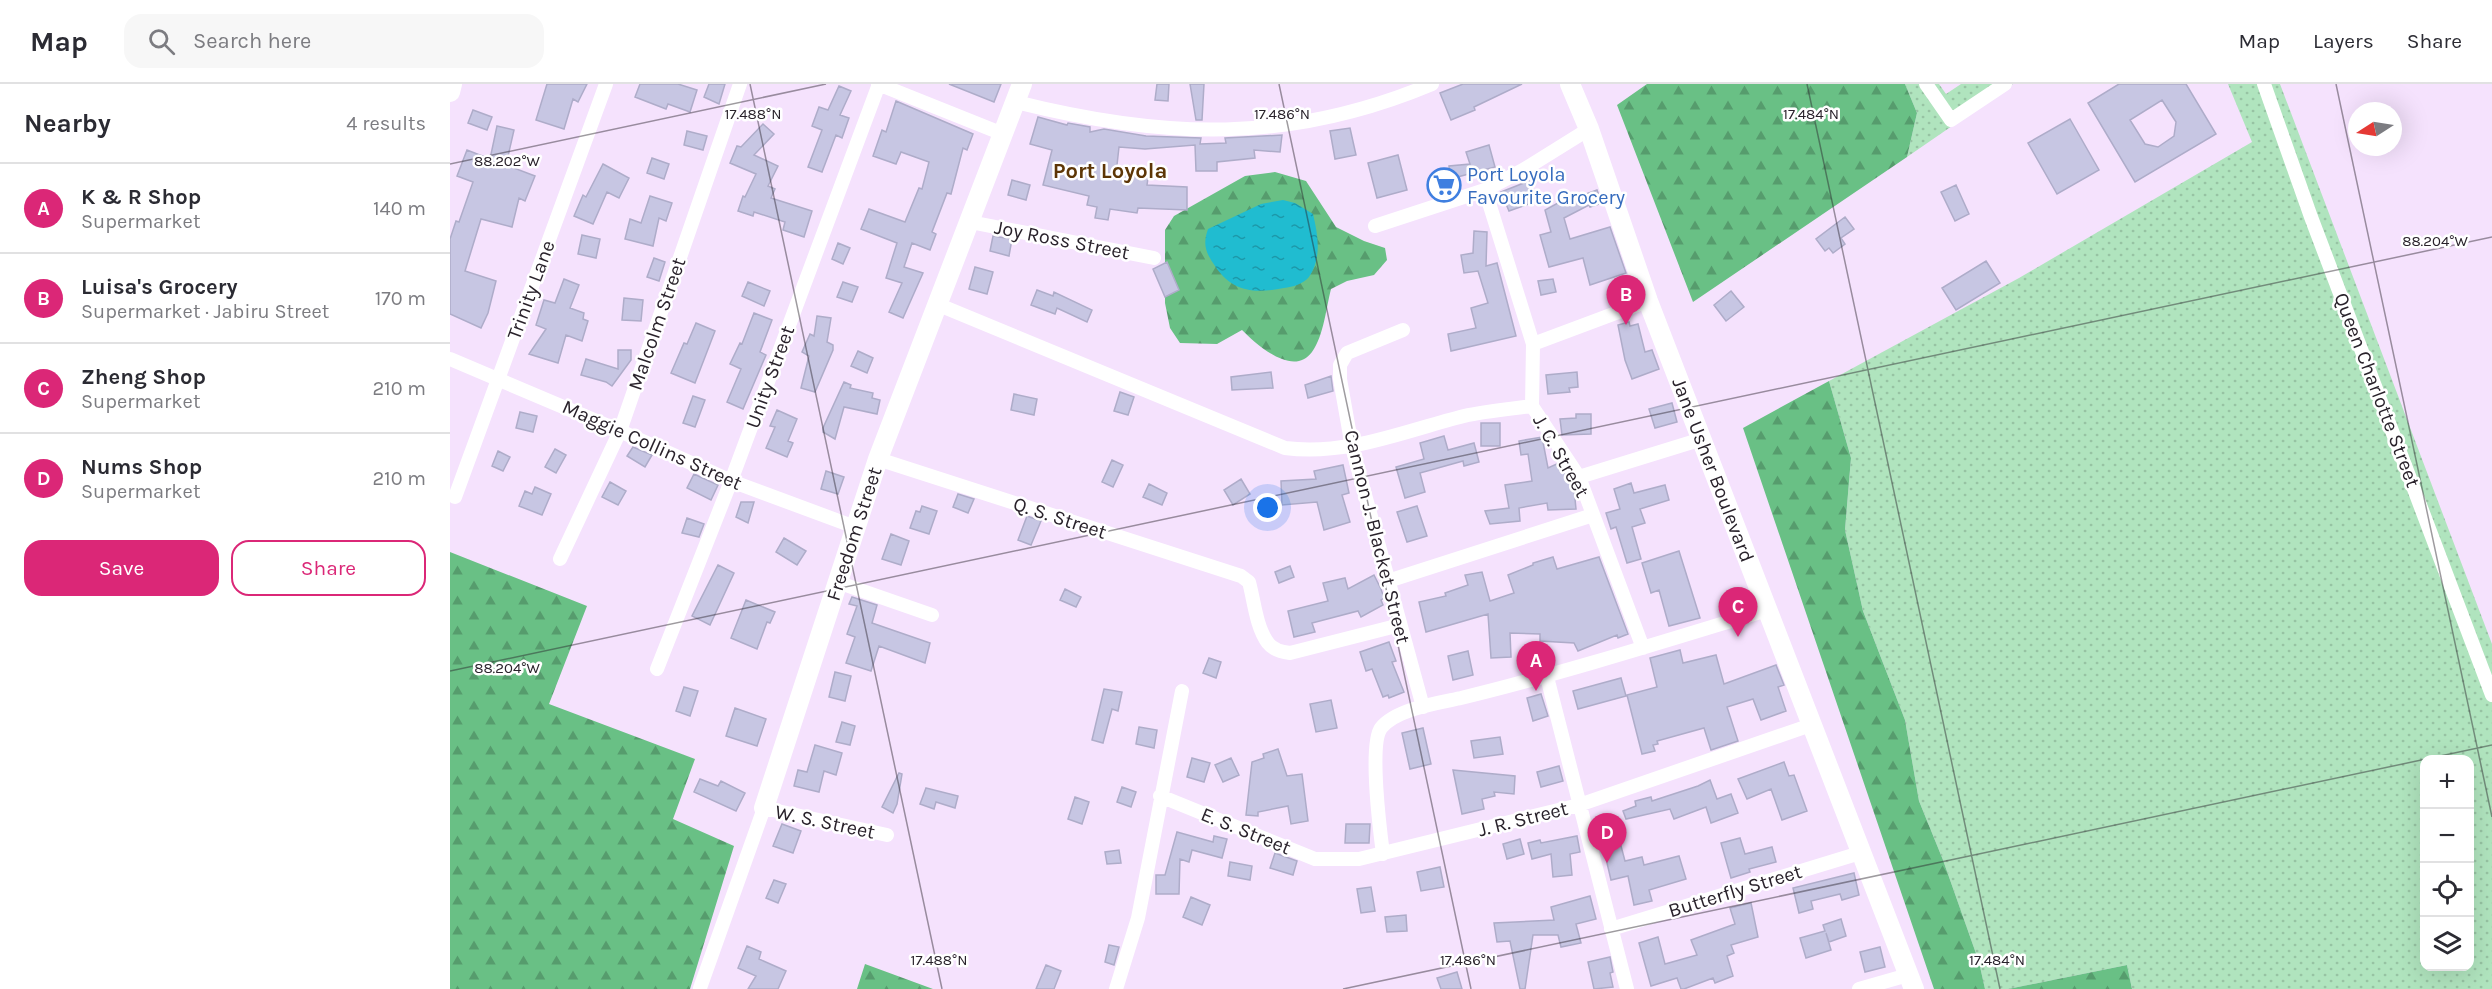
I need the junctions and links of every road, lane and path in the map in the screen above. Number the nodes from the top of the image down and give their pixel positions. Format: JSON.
{"nodes":[{"id":1,"x":452,"y":84,"type":"edge"},
{"id":2,"x":606,"y":84,"type":"edge"},
{"id":3,"x":740,"y":84,"type":"edge"},
{"id":4,"x":879,"y":84,"type":"edge"},
{"id":5,"x":1432,"y":84,"type":"edge"},
{"id":6,"x":1570,"y":84,"type":"edge"},
{"id":7,"x":1926,"y":84,"type":"edge"},
{"id":8,"x":2005,"y":84,"type":"edge"},
{"id":9,"x":2264,"y":84,"type":"edge"},
{"id":10,"x":450,"y":92,"type":"edge"},
{"id":11,"x":1019,"y":93,"type":"edge"},
{"id":12,"x":1589,"y":129,"type":"junction"},
{"id":13,"x":1003,"y":134,"type":"junction"},
{"id":14,"x":1485,"y":190,"type":"junction"},
{"id":15,"x":970,"y":222,"type":"junction"},
{"id":16,"x":1375,"y":226,"type":"dead end"},
{"id":17,"x":1154,"y":258,"type":"dead end"},
{"id":18,"x":1648,"y":301,"type":"junction"},
{"id":19,"x":939,"y":305,"type":"junction"},
{"id":20,"x":1403,"y":330,"type":"dead end"},
{"id":21,"x":1533,"y":345,"type":"junction"},
{"id":22,"x":450,"y":359,"type":"edge"},
{"id":23,"x":499,"y":380,"type":"junction"},
{"id":24,"x":1532,"y":406,"type":"junction"},
{"id":25,"x":620,"y":430,"type":"junction"},
{"id":26,"x":1702,"y":439,"type":"junction"},
{"id":27,"x":1352,"y":447,"type":"junction"},
{"id":28,"x":879,"y":459,"type":"junction"},
{"id":29,"x":1579,"y":477,"type":"junction"},
{"id":30,"x":731,"y":481,"type":"junction"},
{"id":31,"x":455,"y":497,"type":"dead end"},
{"id":32,"x":1593,"y":515,"type":"junction"},
{"id":33,"x":855,"y":527,"type":"junction"},
{"id":34,"x":560,"y":559,"type":"dead end"},
{"id":35,"x":1388,"y":581,"type":"junction"},
{"id":36,"x":837,"y":582,"type":"junction"},
{"id":37,"x":1767,"y":610,"type":"junction"},
{"id":38,"x":932,"y":615,"type":"dead end"},
{"id":39,"x":1400,"y":625,"type":"junction"},
{"id":40,"x":1643,"y":648,"type":"junction"},
{"id":41,"x":657,"y":669,"type":"dead end"},
{"id":42,"x":1547,"y":677,"type":"junction"},
{"id":43,"x":1182,"y":691,"type":"dead end"},
{"id":44,"x":2492,"y":695,"type":"edge"},
{"id":45,"x":1423,"y":707,"type":"junction"},
{"id":46,"x":1811,"y":725,"type":"junction"},
{"id":47,"x":1160,"y":796,"type":"junction"},
{"id":48,"x":1579,"y":805,"type":"junction"},
{"id":49,"x":764,"y":808,"type":"junction"},
{"id":50,"x":886,"y":835,"type":"dead end"},
{"id":51,"x":1860,"y":853,"type":"junction"},
{"id":52,"x":1383,"y":854,"type":"junction"},
{"id":53,"x":1333,"y":860,"type":"joint"},
{"id":54,"x":1611,"y":929,"type":"junction"},
{"id":55,"x":1911,"y":982,"type":"edge"},
{"id":56,"x":700,"y":988,"type":"edge"},
{"id":57,"x":1116,"y":989,"type":"edge"},
{"id":58,"x":1627,"y":989,"type":"edge"},
{"id":59,"x":1859,"y":989,"type":"edge"}],
"edges":[{"from":1,"to":10,"type":"street"},
{"from":2,"to":23,"type":"street","name":"Trinity Lane"},
{"from":3,"to":25,"type":"street","name":"Malcolm Street"},
{"from":4,"to":13,"type":"street"},
{"from":4,"to":30,"type":"street","name":"Unity Street"},
{"from":5,"to":11,"type":"street"},
{"from":6,"to":12,"type":"street","name":"Jane Usher Boulevard"},
{"from":7,"to":8,"type":"street"},
{"from":9,"to":44,"type":"street","name":"Queen Charlotte Street"},
{"from":11,"to":13,"type":"street","name":"Freedom Street"},
{"from":12,"to":14,"type":"street"},
{"from":12,"to":18,"type":"street","name":"Jane Usher Boulevard"},
{"from":13,"to":15,"type":"street","name":"Freedom Street"},
{"from":14,"to":16,"type":"street"},
{"from":14,"to":21,"type":"street","name":"J. C. Street"},
{"from":15,"to":17,"type":"street","name":"Joy Ross Street"},
{"from":15,"to":19,"type":"street","name":"Freedom Street"},
{"from":18,"to":21,"type":"street"},
{"from":18,"to":26,"type":"street","name":"Jane Usher Boulevard"},
{"from":19,"to":27,"type":"street"},
{"from":19,"to":28,"type":"street","name":"Freedom Street"},
{"from":20,"to":27,"type":"street","name":"Cannon J. Blacket Street"},
{"from":21,"to":24,"type":"street","name":"J. C. Street"},
{"from":22,"to":23,"type":"street","name":"Maggie Collins Street"},
{"from":23,"to":25,"type":"street","name":"Maggie Collins Street"},
{"from":23,"to":31,"type":"street","name":"Trinity Lane"},
{"from":24,"to":27,"type":"street"},
{"from":24,"to":29,"type":"street","name":"J. C. Street"},
{"from":25,"to":30,"type":"street","name":"Maggie Collins Street"},
{"from":25,"to":34,"type":"street","name":"Malcolm Street"},
{"from":26,"to":29,"type":"street"},
{"from":26,"to":37,"type":"street","name":"Jane Usher Boulevard"},
{"from":27,"to":35,"type":"street","name":"Cannon J. Blacket Street"},
{"from":28,"to":33,"type":"street","name":"Freedom Street"},
{"from":28,"to":39,"type":"street","name":"Q. S. Street"},
{"from":29,"to":32,"type":"street","name":"J. C. Street"},
{"from":30,"to":33,"type":"street","name":"Maggie Collins Street"},
{"from":30,"to":41,"type":"street","name":"Unity Street"},
{"from":32,"to":35,"type":"street"},
{"from":32,"to":40,"type":"street","name":"J. C. Street"},
{"from":33,"to":36,"type":"street","name":"Freedom Street"},
{"from":35,"to":39,"type":"street","name":"Cannon J. Blacket Street"},
{"from":36,"to":38,"type":"street"},
{"from":36,"to":49,"type":"street","name":"Freedom Street"},
{"from":37,"to":40,"type":"street"},
{"from":37,"to":46,"type":"street","name":"Jane Usher Boulevard"},
{"from":39,"to":45,"type":"street","name":"Cannon J. Blacket Street"},
{"from":40,"to":42,"type":"street"},
{"from":42,"to":45,"type":"street"},
{"from":42,"to":48,"type":"street"},
{"from":43,"to":47,"type":"street"},
{"from":45,"to":52,"type":"street"},
{"from":46,"to":48,"type":"street","name":"J. R. Street"},
{"from":46,"to":51,"type":"street","name":"Jane Usher Boulevard"},
{"from":47,"to":53,"type":"street","name":"E. S. Street"},
{"from":47,"to":57,"type":"street"},
{"from":48,"to":52,"type":"street","name":"J. R. Street"},
{"from":48,"to":54,"type":"street"},
{"from":49,"to":50,"type":"street","name":"W. S. Street"},
{"from":49,"to":56,"type":"street","name":"Freedom Street"},
{"from":51,"to":54,"type":"street","name":"Butterfly Street"},
{"from":51,"to":55,"type":"street","name":"Jane Usher Boulevard"},
{"from":52,"to":53,"type":"street","name":"J. R. Street"},
{"from":54,"to":58,"type":"street"},
{"from":55,"to":59,"type":"street"}]}
